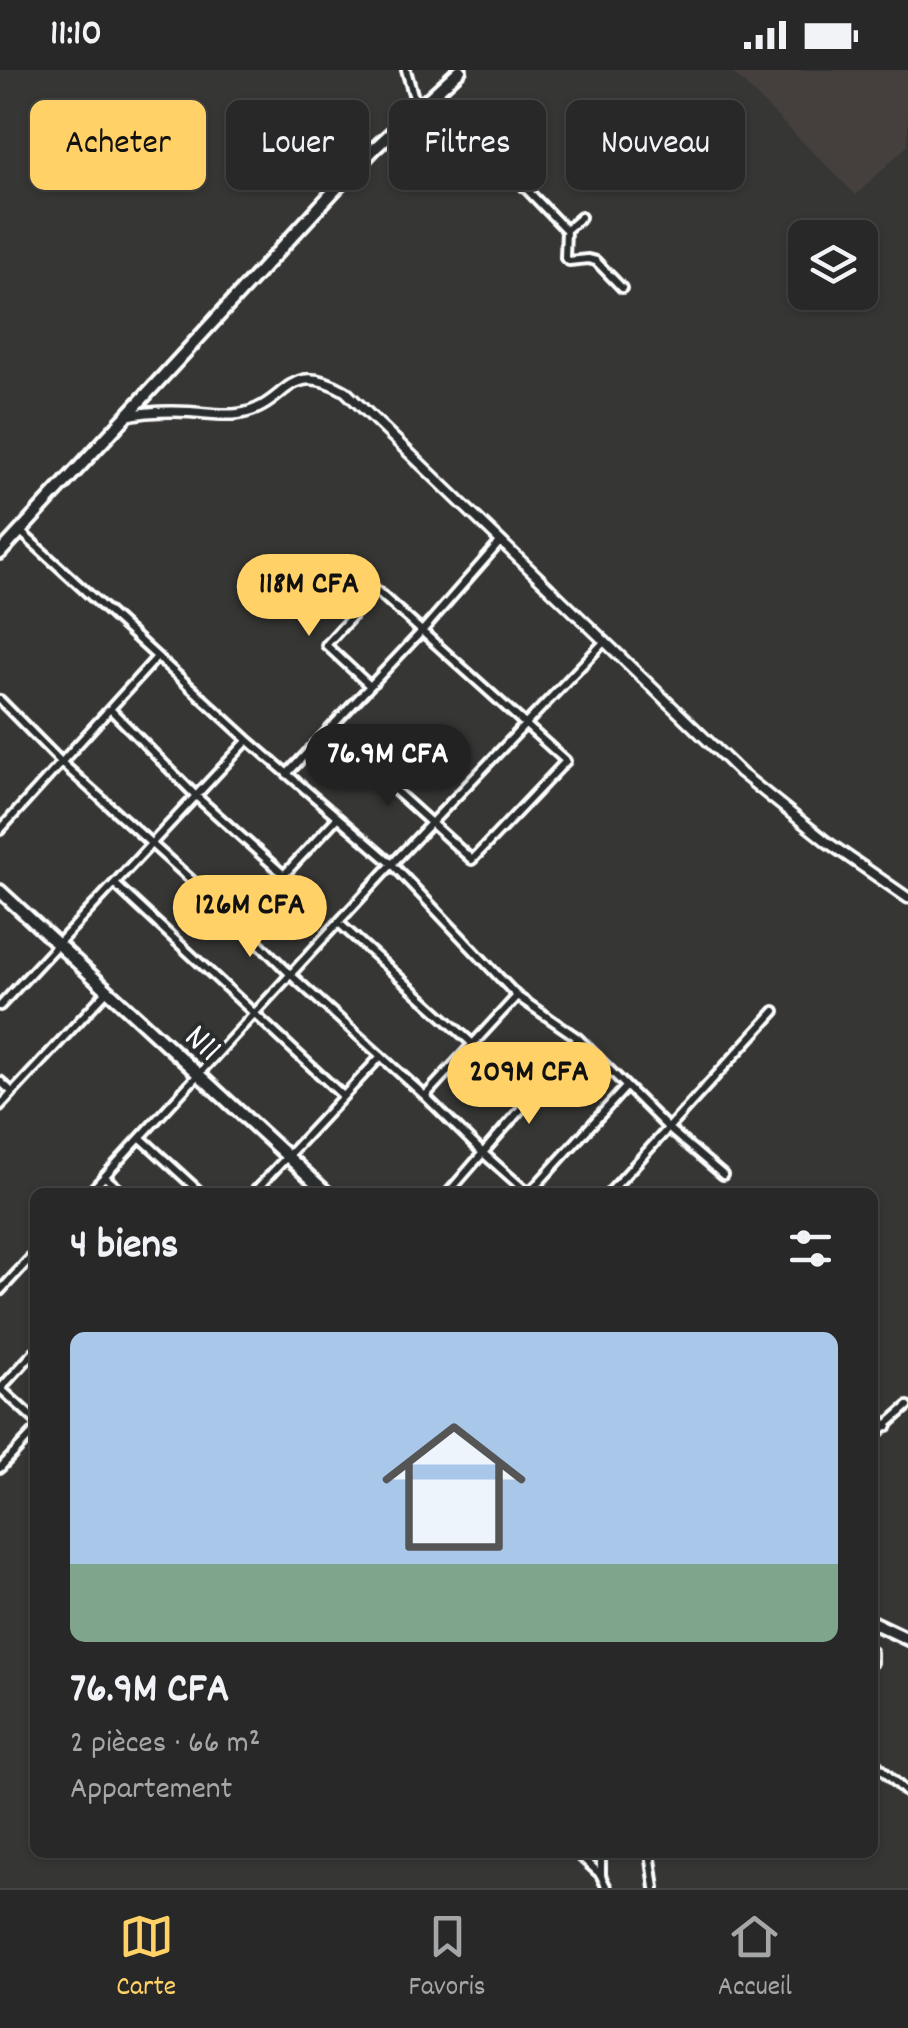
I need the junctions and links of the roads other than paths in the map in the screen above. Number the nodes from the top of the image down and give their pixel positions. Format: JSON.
{"nodes":[{"id":1,"x":406,"y":70,"type":"edge"},
{"id":2,"x":460,"y":70,"type":"edge"},
{"id":3,"x":414,"y":100,"type":"edge"},
{"id":4,"x":425,"y":100,"type":"edge"},
{"id":5,"x":389,"y":135,"type":"edge"},
{"id":6,"x":527,"y":190,"type":"edge"},
{"id":7,"x":580,"y":217,"type":"dead end"},
{"id":8,"x":566,"y":230,"type":"junction"},
{"id":9,"x":622,"y":288,"type":"dead end"},
{"id":10,"x":126,"y":416,"type":"junction"},
{"id":11,"x":20,"y":532,"type":"junction"},
{"id":12,"x":501,"y":541,"type":"junction"},
{"id":13,"x":0,"y":552,"type":"edge"},
{"id":14,"x":422,"y":630,"type":"junction"},
{"id":15,"x":605,"y":642,"type":"junction"},
{"id":16,"x":158,"y":657,"type":"junction"},
{"id":17,"x":370,"y":686,"type":"junction"},
{"id":18,"x":0,"y":700,"type":"edge"},
{"id":19,"x":110,"y":709,"type":"junction"},
{"id":20,"x":526,"y":724,"type":"junction"},
{"id":21,"x":328,"y":730,"type":"junction"},
{"id":22,"x":248,"y":740,"type":"junction"},
{"id":23,"x":62,"y":763,"type":"junction"},
{"id":24,"x":287,"y":774,"type":"junction"},
{"id":25,"x":196,"y":796,"type":"junction"},
{"id":26,"x":337,"y":818,"type":"junction"},
{"id":27,"x":430,"y":823,"type":"junction"},
{"id":28,"x":0,"y":830,"type":"edge"},
{"id":29,"x":152,"y":844,"type":"junction"},
{"id":30,"x":392,"y":864,"type":"junction"},
{"id":31,"x":284,"y":875,"type":"junction"},
{"id":32,"x":115,"y":884,"type":"junction"},
{"id":33,"x":0,"y":891,"type":"edge"},
{"id":34,"x":908,"y":898,"type":"edge"},
{"id":35,"x":239,"y":922,"type":"junction"},
{"id":36,"x":339,"y":923,"type":"junction"},
{"id":37,"x":57,"y":945,"type":"junction"},
{"id":38,"x":291,"y":975,"type":"junction"},
{"id":39,"x":107,"y":991,"type":"junction"},
{"id":40,"x":517,"y":996,"type":"junction"},
{"id":41,"x":1,"y":1004,"type":"edge"},
{"id":42,"x":775,"y":1010,"type":"dead end"},
{"id":43,"x":256,"y":1013,"type":"junction"},
{"id":44,"x":578,"y":1038,"type":"junction"},
{"id":45,"x":474,"y":1045,"type":"junction"},
{"id":46,"x":381,"y":1056,"type":"junction"},
{"id":47,"x":199,"y":1076,"type":"junction"},
{"id":48,"x":0,"y":1081,"type":"edge"},
{"id":49,"x":626,"y":1087,"type":"junction"},
{"id":50,"x":12,"y":1092,"type":"junction"},
{"id":51,"x":343,"y":1096,"type":"junction"},
{"id":52,"x":426,"y":1096,"type":"junction"},
{"id":53,"x":0,"y":1106,"type":"edge"},
{"id":54,"x":669,"y":1129,"type":"junction"},
{"id":55,"x":141,"y":1138,"type":"junction"},
{"id":56,"x":483,"y":1153,"type":"junction"},
{"id":57,"x":286,"y":1157,"type":"junction"},
{"id":58,"x":723,"y":1175,"type":"dead end"},
{"id":59,"x":105,"y":1177,"type":"junction"},
{"id":60,"x":618,"y":1184,"type":"junction"},
{"id":61,"x":94,"y":1188,"type":"edge"},
{"id":62,"x":117,"y":1188,"type":"edge"},
{"id":63,"x":196,"y":1188,"type":"edge"},
{"id":64,"x":258,"y":1188,"type":"edge"},
{"id":65,"x":321,"y":1188,"type":"edge"},
{"id":66,"x":453,"y":1188,"type":"edge"},
{"id":67,"x":523,"y":1188,"type":"edge"},
{"id":68,"x":532,"y":1188,"type":"edge"},
{"id":69,"x":614,"y":1188,"type":"edge"},
{"id":70,"x":622,"y":1188,"type":"edge"},
{"id":71,"x":30,"y":1258,"type":"edge"},
{"id":72,"x":0,"y":1291,"type":"edge"},
{"id":73,"x":30,"y":1356,"type":"edge"},
{"id":74,"x":0,"y":1388,"type":"edge"},
{"id":75,"x":908,"y":1406,"type":"edge"},
{"id":76,"x":30,"y":1415,"type":"edge"},
{"id":77,"x":878,"y":1417,"type":"edge"},
{"id":78,"x":888,"y":1426,"type":"junction"},
{"id":79,"x":878,"y":1434,"type":"edge"},
{"id":80,"x":30,"y":1436,"type":"edge"},
{"id":81,"x":0,"y":1468,"type":"edge"},
{"id":82,"x":878,"y":1625,"type":"edge"},
{"id":83,"x":908,"y":1638,"type":"edge"},
{"id":84,"x":878,"y":1766,"type":"edge"},
{"id":85,"x":908,"y":1794,"type":"edge"},
{"id":86,"x":582,"y":1858,"type":"edge"},
{"id":87,"x":601,"y":1858,"type":"edge"},
{"id":88,"x":651,"y":1858,"type":"edge"},
{"id":89,"x":601,"y":1876,"type":"junction"},
{"id":90,"x":607,"y":1888,"type":"edge"},
{"id":91,"x":655,"y":1888,"type":"edge"}],
"edges":[{"from":1,"to":3,"type":"street"},
{"from":2,"to":4,"type":"main road"},
{"from":5,"to":10,"type":"main road"},
{"from":6,"to":8,"type":"street"},
{"from":7,"to":8,"type":"street"},
{"from":8,"to":9,"type":"street"},
{"from":10,"to":11,"type":"main road"},
{"from":10,"to":12,"type":"street"},
{"from":11,"to":13,"type":"main road"},
{"from":11,"to":16,"type":"street"},
{"from":12,"to":14,"type":"street"},
{"from":12,"to":15,"type":"street"},
{"from":14,"to":17,"type":"street"},
{"from":14,"to":17,"type":"street"},
{"from":14,"to":20,"type":"street"},
{"from":15,"to":20,"type":"street"},
{"from":15,"to":34,"type":"street"},
{"from":16,"to":19,"type":"street"},
{"from":16,"to":22,"type":"street"},
{"from":17,"to":21,"type":"street"},
{"from":18,"to":23,"type":"street"},
{"from":19,"to":23,"type":"street"},
{"from":19,"to":25,"type":"street"},
{"from":20,"to":27,"type":"street"},
{"from":20,"to":27,"type":"street"},
{"from":21,"to":24,"type":"street"},
{"from":21,"to":27,"type":"street"},
{"from":22,"to":24,"type":"street"},
{"from":22,"to":25,"type":"street"},
{"from":23,"to":28,"type":"street"},
{"from":23,"to":29,"type":"street"},
{"from":24,"to":26,"type":"street"},
{"from":25,"to":29,"type":"street"},
{"from":25,"to":31,"type":"street"},
{"from":26,"to":30,"type":"street"},
{"from":26,"to":31,"type":"street"},
{"from":27,"to":30,"type":"street"},
{"from":29,"to":32,"type":"street"},
{"from":29,"to":35,"type":"street"},
{"from":30,"to":36,"type":"street"},
{"from":30,"to":40,"type":"street"},
{"from":31,"to":35,"type":"street"},
{"from":32,"to":37,"type":"street"},
{"from":32,"to":43,"type":"street"},
{"from":33,"to":37,"type":"main road","name":"N11"},
{"from":35,"to":38,"type":"street"},
{"from":36,"to":38,"type":"street"},
{"from":36,"to":45,"type":"street"},
{"from":37,"to":39,"type":"main road","name":"N11"},
{"from":37,"to":41,"type":"street"},
{"from":38,"to":43,"type":"street"},
{"from":38,"to":46,"type":"street"},
{"from":39,"to":47,"type":"main road","name":"N11"},
{"from":39,"to":50,"type":"street"},
{"from":40,"to":44,"type":"street"},
{"from":40,"to":45,"type":"street"},
{"from":42,"to":54,"type":"street"},
{"from":43,"to":47,"type":"street"},
{"from":43,"to":51,"type":"street"},
{"from":44,"to":49,"type":"street"},
{"from":44,"to":56,"type":"street"},
{"from":45,"to":52,"type":"street"},
{"from":46,"to":51,"type":"street"},
{"from":46,"to":52,"type":"street"},
{"from":47,"to":55,"type":"street"},
{"from":47,"to":57,"type":"main road","name":"N11"},
{"from":48,"to":50,"type":"street"},
{"from":49,"to":54,"type":"street"},
{"from":49,"to":68,"type":"street"},
{"from":50,"to":53,"type":"street"},
{"from":51,"to":57,"type":"street"},
{"from":52,"to":56,"type":"street"},
{"from":54,"to":58,"type":"street"},
{"from":54,"to":60,"type":"street"},
{"from":55,"to":59,"type":"street"},
{"from":55,"to":63,"type":"street"},
{"from":56,"to":66,"type":"street"},
{"from":56,"to":67,"type":"street"},
{"from":57,"to":64,"type":"street"},
{"from":57,"to":65,"type":"main road","name":"N11"},
{"from":59,"to":61,"type":"street"},
{"from":59,"to":62,"type":"street"},
{"from":60,"to":69,"type":"street"},
{"from":60,"to":70,"type":"street"},
{"from":71,"to":72,"type":"street"},
{"from":73,"to":74,"type":"street"},
{"from":74,"to":76,"type":"street"},
{"from":75,"to":78,"type":"street"},
{"from":77,"to":78,"type":"street"},
{"from":78,"to":79,"type":"street"},
{"from":80,"to":81,"type":"street"},
{"from":82,"to":83,"type":"main road"},
{"from":84,"to":85,"type":"street"},
{"from":86,"to":89,"type":"street"},
{"from":87,"to":89,"type":"street"},
{"from":88,"to":91,"type":"street"},
{"from":89,"to":90,"type":"street"}]}
